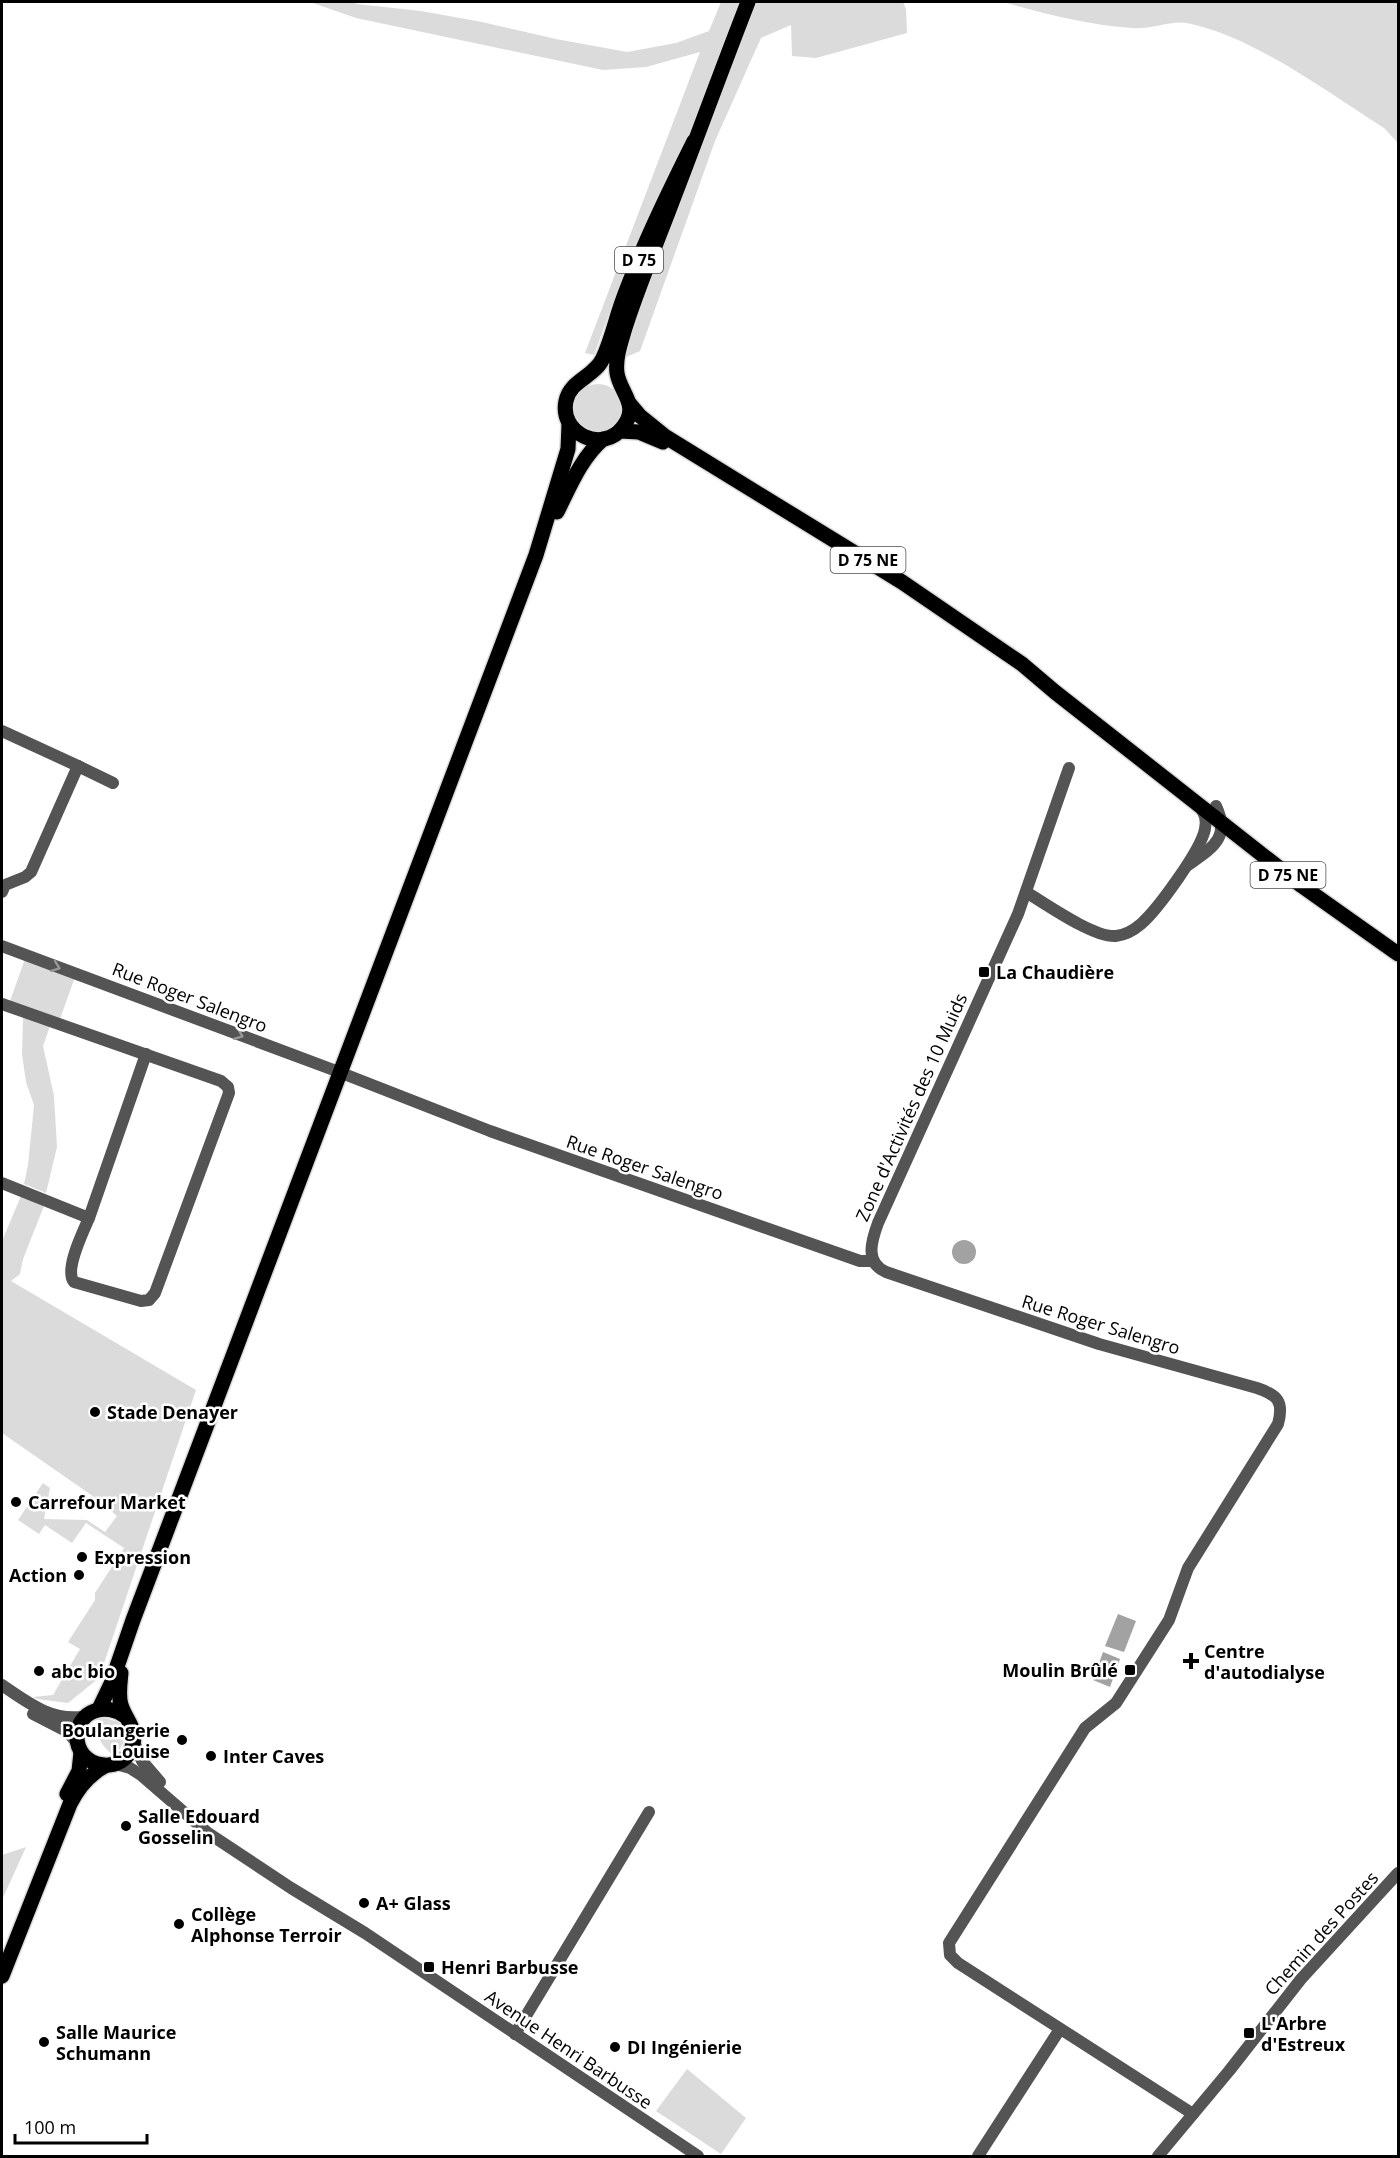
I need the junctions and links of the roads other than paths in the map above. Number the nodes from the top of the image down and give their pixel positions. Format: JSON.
{"nodes":[{"id":1,"x":748,"y":2,"type":"edge"},
{"id":2,"x":694,"y":141,"type":"junction"},
{"id":3,"x":587,"y":378,"type":"junction"},
{"id":4,"x":622,"y":388,"type":"junction"},
{"id":5,"x":629,"y":403,"type":"junction"},
{"id":6,"x":569,"y":424,"type":"junction"},
{"id":7,"x":620,"y":431,"type":"junction"},
{"id":8,"x":603,"y":439,"type":"junction"},
{"id":9,"x":709,"y":465,"type":"junction"},
{"id":10,"x":536,"y":555,"type":"junction"},
{"id":11,"x":1022,"y":664,"type":"junction"},
{"id":12,"x":2,"y":731,"type":"edge"},
{"id":13,"x":78,"y":766,"type":"junction"},
{"id":14,"x":1069,"y":768,"type":"dead end"},
{"id":15,"x":113,"y":783,"type":"dead end"},
{"id":16,"x":1199,"y":805,"type":"junction"},
{"id":17,"x":1229,"y":823,"type":"junction"},
{"id":18,"x":1203,"y":836,"type":"junction"},
{"id":19,"x":1215,"y":844,"type":"junction"},
{"id":20,"x":1254,"y":848,"type":"junction"},
{"id":21,"x":1187,"y":866,"type":"junction"},
{"id":22,"x":2,"y":892,"type":"edge"},
{"id":23,"x":1026,"y":892,"type":"junction"},
{"id":24,"x":1381,"y":940,"type":"junction"},
{"id":25,"x":2,"y":946,"type":"edge"},
{"id":26,"x":1398,"y":954,"type":"edge"},
{"id":27,"x":2,"y":1004,"type":"edge"},
{"id":28,"x":146,"y":1054,"type":"junction"},
{"id":29,"x":339,"y":1072,"type":"junction"},
{"id":30,"x":2,"y":1183,"type":"edge"},
{"id":31,"x":88,"y":1218,"type":"junction"},
{"id":32,"x":873,"y":1262,"type":"junction"},
{"id":33,"x":122,"y":1653,"type":"junction"},
{"id":34,"x":2,"y":1685,"type":"edge"},
{"id":35,"x":2,"y":1694,"type":"edge"},
{"id":36,"x":92,"y":1713,"type":"junction"},
{"id":37,"x":125,"y":1716,"type":"junction"},
{"id":38,"x":134,"y":1742,"type":"junction"},
{"id":39,"x":79,"y":1747,"type":"junction"},
{"id":40,"x":111,"y":1765,"type":"junction"},
{"id":41,"x":649,"y":1812,"type":"dead end"},
{"id":42,"x":1398,"y":1873,"type":"edge"},
{"id":43,"x":331,"y":1911,"type":"junction"},
{"id":44,"x":2,"y":1961,"type":"edge"},
{"id":45,"x":2,"y":1976,"type":"edge"},
{"id":46,"x":1060,"y":2029,"type":"junction"},
{"id":47,"x":515,"y":2034,"type":"junction"},
{"id":48,"x":1193,"y":2114,"type":"junction"},
{"id":49,"x":698,"y":2157,"type":"edge"},
{"id":50,"x":978,"y":2157,"type":"edge"},
{"id":51,"x":1158,"y":2157,"type":"edge"}],
"edges":[{"from":1,"to":2,"type":"main road","number":"D 75"},
{"from":2,"to":3,"type":"main road","number":"D 75"},
{"from":2,"to":4,"type":"main road","number":"D 75"},
{"from":3,"to":4,"type":"main road"},
{"from":3,"to":6,"type":"main road"},
{"from":4,"to":5,"type":"main road"},
{"from":5,"to":7,"type":"main road"},
{"from":5,"to":9,"type":"main road","number":"D 75 NE"},
{"from":6,"to":8,"type":"main road"},
{"from":6,"to":10,"type":"main road"},
{"from":7,"to":8,"type":"main road"},
{"from":7,"to":9,"type":"main road","number":"D 75 NE"},
{"from":8,"to":10,"type":"main road"},
{"from":9,"to":11,"type":"main road","number":"D 75 NE"},
{"from":10,"to":29,"type":"main road"},
{"from":11,"to":16,"type":"main road","number":"D 75 NE"},
{"from":11,"to":17,"type":"main road","number":"D 75 NE"},
{"from":12,"to":13,"type":"street"},
{"from":13,"to":15,"type":"street"},
{"from":13,"to":22,"type":"street"},
{"from":14,"to":23,"type":"street","name":"Zone d'Activités des 10 Muids"},
{"from":16,"to":17,"type":"main road","number":"D 75 NE"},
{"from":16,"to":18,"type":"street"},
{"from":17,"to":18,"type":"street"},
{"from":17,"to":19,"type":"street"},
{"from":17,"to":20,"type":"main road","number":"D 75 NE"},
{"from":17,"to":24,"type":"main road","number":"D 75 NE"},
{"from":18,"to":21,"type":"street"},
{"from":19,"to":20,"type":"street"},
{"from":19,"to":21,"type":"street"},
{"from":20,"to":24,"type":"main road","number":"D 75 NE"},
{"from":21,"to":23,"type":"street"},
{"from":23,"to":32,"type":"street","name":"Zone d'Activités des 10 Muids"},
{"from":24,"to":26,"type":"main road","number":"D 75 NE"},
{"from":25,"to":29,"type":"street","name":"Rue Roger Salengro","one_way":true},
{"from":27,"to":28,"type":"street"},
{"from":28,"to":31,"type":"street"},
{"from":28,"to":31,"type":"street"},
{"from":29,"to":32,"type":"street","name":"Rue Roger Salengro"},
{"from":29,"to":33,"type":"main road"},
{"from":30,"to":31,"type":"street"},
{"from":32,"to":46,"type":"street","name":"Rue Roger Salengro"},
{"from":33,"to":36,"type":"main road"},
{"from":33,"to":37,"type":"main road"},
{"from":34,"to":36,"type":"street"},
{"from":35,"to":39,"type":"street"},
{"from":36,"to":37,"type":"main road"},
{"from":36,"to":39,"type":"main road"},
{"from":37,"to":38,"type":"main road"},
{"from":38,"to":40,"type":"main road"},
{"from":38,"to":43,"type":"street","name":"Avenue Henri Barbusse"},
{"from":39,"to":40,"type":"main road"},
{"from":39,"to":44,"type":"main road"},
{"from":40,"to":43,"type":"street","name":"Avenue Henri Barbusse"},
{"from":40,"to":45,"type":"main road"},
{"from":41,"to":47,"type":"street"},
{"from":42,"to":48,"type":"street","name":"Chemin des Postes"},
{"from":43,"to":47,"type":"street","name":"Avenue Henri Barbusse"},
{"from":46,"to":48,"type":"street"},
{"from":46,"to":50,"type":"street"},
{"from":47,"to":49,"type":"street","name":"Avenue Henri Barbusse"},
{"from":48,"to":51,"type":"street","name":"Chemin des Postes"}]}
